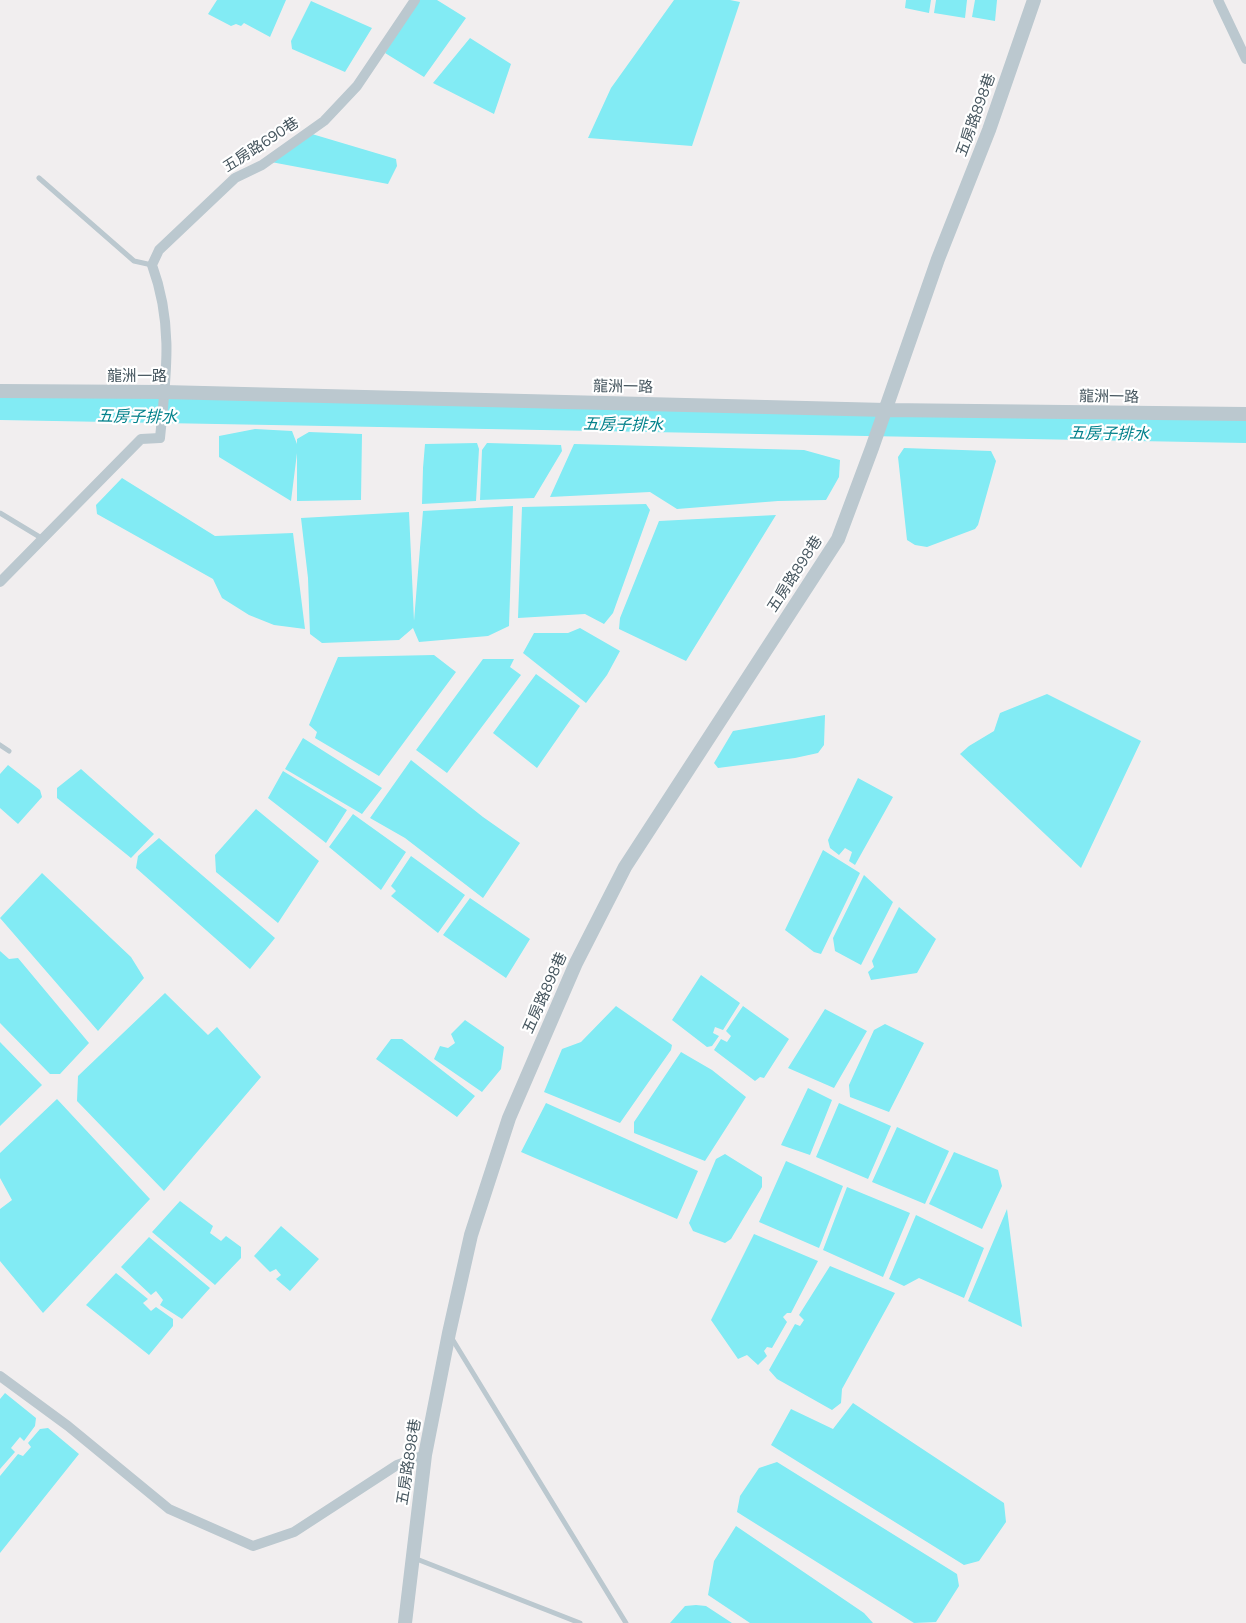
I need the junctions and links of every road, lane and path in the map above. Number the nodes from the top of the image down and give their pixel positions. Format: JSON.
{"nodes":[{"id":1,"x":415,"y":0,"type":"edge"},
{"id":2,"x":1034,"y":0,"type":"edge"},
{"id":3,"x":1218,"y":0,"type":"edge"},
{"id":4,"x":1246,"y":59,"type":"edge"},
{"id":5,"x":39,"y":178,"type":"dead end"},
{"id":6,"x":152,"y":265,"type":"junction"},
{"id":7,"x":0,"y":392,"type":"edge"},
{"id":8,"x":164,"y":393,"type":"junction"},
{"id":9,"x":886,"y":410,"type":"junction"},
{"id":10,"x":1246,"y":414,"type":"edge"},
{"id":11,"x":0,"y":513,"type":"edge"},
{"id":12,"x":43,"y":538,"type":"junction"},
{"id":13,"x":0,"y":582,"type":"edge"},
{"id":14,"x":0,"y":745,"type":"edge"},
{"id":15,"x":9,"y":750,"type":"dead end"},
{"id":16,"x":449,"y":1334,"type":"junction"},
{"id":17,"x":0,"y":1376,"type":"edge"},
{"id":18,"x":425,"y":1455,"type":"junction"},
{"id":19,"x":412,"y":1558,"type":"junction"},
{"id":20,"x":405,"y":1623,"type":"edge"},
{"id":21,"x":580,"y":1623,"type":"edge"},
{"id":22,"x":626,"y":1623,"type":"edge"}],
"edges":[{"from":1,"to":6,"type":"street","name":"五房路690巷"},
{"from":2,"to":9,"type":"street","name":"五房路898巷"},
{"from":3,"to":4,"type":"street"},
{"from":5,"to":6,"type":"lane"},
{"from":6,"to":8,"type":"street"},
{"from":7,"to":8,"type":"street","name":"龍洲一路"},
{"from":8,"to":9,"type":"street","name":"龍洲一路"},
{"from":8,"to":12,"type":"street"},
{"from":9,"to":10,"type":"street","name":"龍洲一路"},
{"from":9,"to":16,"type":"street","name":"五房路898巷"},
{"from":11,"to":12,"type":"lane"},
{"from":12,"to":13,"type":"street"},
{"from":14,"to":15,"type":"lane"},
{"from":16,"to":18,"type":"street","name":"五房路898巷"},
{"from":16,"to":22,"type":"lane"},
{"from":17,"to":18,"type":"street"},
{"from":18,"to":19,"type":"street","name":"五房路898巷"},
{"from":19,"to":20,"type":"street","name":"五房路898巷"},
{"from":19,"to":21,"type":"lane"}]}
